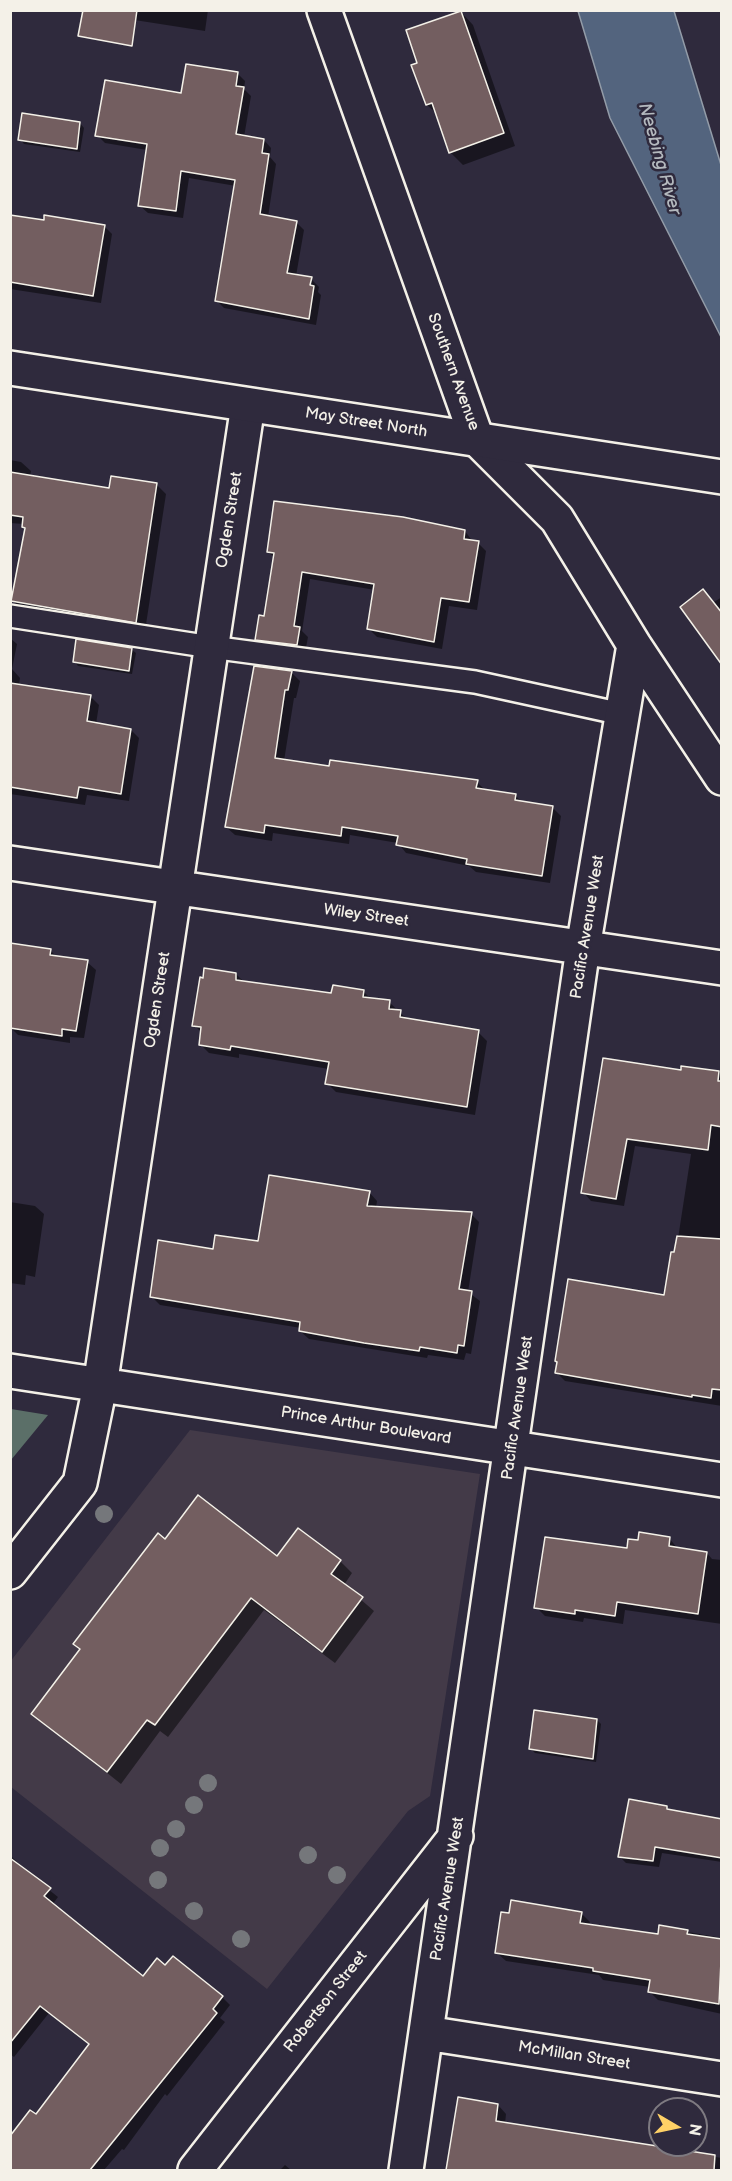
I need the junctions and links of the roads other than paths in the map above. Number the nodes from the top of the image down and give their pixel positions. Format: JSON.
{"nodes":[{"id":1,"x":324,"y":10,"type":"edge"},
{"id":2,"x":10,"y":368,"type":"edge"},
{"id":3,"x":248,"y":405,"type":"junction"},
{"id":4,"x":477,"y":440,"type":"junction"},
{"id":5,"x":722,"y":477,"type":"edge"},
{"id":6,"x":10,"y":616,"type":"edge"},
{"id":7,"x":634,"y":645,"type":"junction"},
{"id":8,"x":211,"y":647,"type":"junction"},
{"id":9,"x":622,"y":714,"type":"junction"},
{"id":10,"x":722,"y":778,"type":"edge"},
{"id":11,"x":10,"y":863,"type":"edge"},
{"id":12,"x":175,"y":888,"type":"junction"},
{"id":13,"x":583,"y":948,"type":"junction"},
{"id":14,"x":722,"y":968,"type":"edge"},
{"id":15,"x":10,"y":1371,"type":"edge"},
{"id":16,"x":100,"y":1386,"type":"junction"},
{"id":17,"x":512,"y":1448,"type":"junction"},
{"id":18,"x":722,"y":1480,"type":"edge"},
{"id":19,"x":10,"y":1572,"type":"edge"},
{"id":20,"x":457,"y":1834,"type":"junction"},
{"id":21,"x":426,"y":2033,"type":"junction"},
{"id":22,"x":722,"y":2079,"type":"edge"},
{"id":23,"x":195,"y":2170,"type":"edge"},
{"id":24,"x":406,"y":2170,"type":"edge"}],
"edges":[{"from":1,"to":4,"type":"street","name":"Southern Avenue"},
{"from":2,"to":3,"type":"street","name":"May Street North"},
{"from":3,"to":4,"type":"street","name":"May Street North"},
{"from":3,"to":8,"type":"street","name":"Ogden Street"},
{"from":4,"to":5,"type":"street","name":"May Street North"},
{"from":4,"to":7,"type":"street","name":"Southern Avenue"},
{"from":6,"to":8,"type":"lane"},
{"from":7,"to":9,"type":"street","name":"Pacific Avenue West"},
{"from":7,"to":10,"type":"street","name":"Southern Avenue"},
{"from":8,"to":9,"type":"lane"},
{"from":8,"to":12,"type":"street","name":"Ogden Street"},
{"from":9,"to":13,"type":"street","name":"Pacific Avenue West"},
{"from":11,"to":12,"type":"street","name":"Wiley Street"},
{"from":12,"to":13,"type":"street","name":"Wiley Street"},
{"from":12,"to":16,"type":"street","name":"Ogden Street"},
{"from":13,"to":14,"type":"street","name":"Wiley Street"},
{"from":13,"to":17,"type":"street","name":"Pacific Avenue West"},
{"from":15,"to":16,"type":"street","name":"Prince Arthur Boulevard"},
{"from":16,"to":17,"type":"street","name":"Prince Arthur Boulevard"},
{"from":16,"to":19,"type":"street","name":"Ogden Street"},
{"from":17,"to":18,"type":"street","name":"Prince Arthur Boulevard"},
{"from":17,"to":20,"type":"street","name":"Pacific Avenue West"},
{"from":20,"to":21,"type":"street","name":"Pacific Avenue West"},
{"from":20,"to":23,"type":"street","name":"Robertson Street"},
{"from":21,"to":22,"type":"street","name":"McMillan Street"},
{"from":21,"to":24,"type":"street","name":"Pacific Avenue West"}]}
